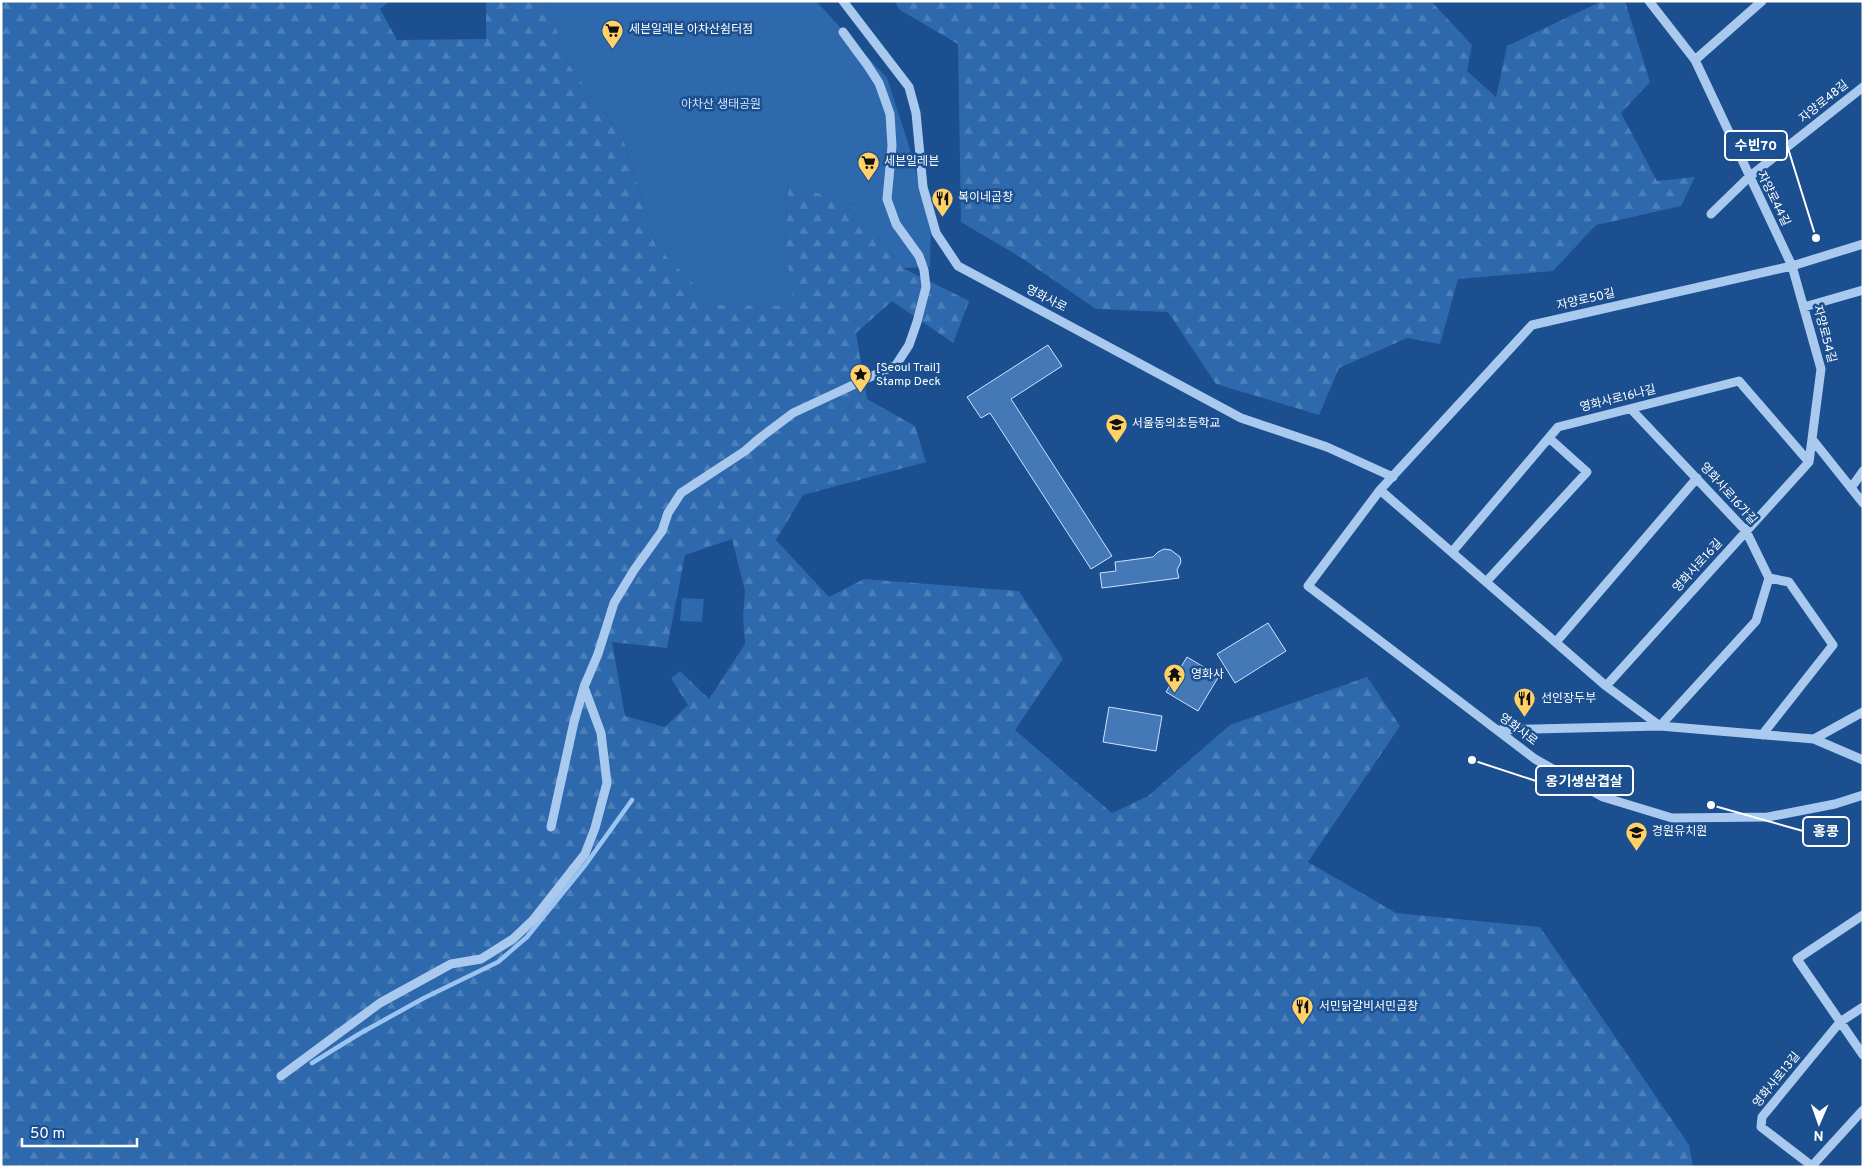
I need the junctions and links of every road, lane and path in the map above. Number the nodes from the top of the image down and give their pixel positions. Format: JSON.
{"nodes":[{"id":1,"x":843,"y":1,"type":"edge"},
{"id":2,"x":1650,"y":1,"type":"edge"},
{"id":3,"x":1762,"y":1,"type":"edge"},
{"id":4,"x":843,"y":32,"type":"dead end"},
{"id":5,"x":1695,"y":60,"type":"junction"},
{"id":6,"x":1863,"y":87,"type":"edge"},
{"id":7,"x":1749,"y":178,"type":"junction"},
{"id":8,"x":1710,"y":214,"type":"dead end"},
{"id":9,"x":1863,"y":244,"type":"edge"},
{"id":10,"x":1792,"y":266,"type":"junction"},
{"id":11,"x":1863,"y":290,"type":"edge"},
{"id":12,"x":1804,"y":307,"type":"junction"},
{"id":13,"x":1631,"y":409,"type":"junction"},
{"id":14,"x":1549,"y":438,"type":"junction"},
{"id":15,"x":1812,"y":439,"type":"junction"},
{"id":16,"x":1809,"y":462,"type":"junction"},
{"id":17,"x":1863,"y":471,"type":"edge"},
{"id":18,"x":1392,"y":477,"type":"junction"},
{"id":19,"x":1697,"y":478,"type":"junction"},
{"id":20,"x":1851,"y":488,"type":"junction"},
{"id":21,"x":1380,"y":490,"type":"junction"},
{"id":22,"x":1863,"y":503,"type":"edge"},
{"id":23,"x":1746,"y":531,"type":"junction"},
{"id":24,"x":1452,"y":552,"type":"junction"},
{"id":25,"x":1769,"y":578,"type":"junction"},
{"id":26,"x":1486,"y":582,"type":"junction"},
{"id":27,"x":1556,"y":642,"type":"junction"},
{"id":28,"x":1606,"y":686,"type":"junction"},
{"id":29,"x":584,"y":687,"type":"junction"},
{"id":30,"x":1863,"y":712,"type":"edge"},
{"id":31,"x":1660,"y":726,"type":"junction"},
{"id":32,"x":1497,"y":730,"type":"junction"},
{"id":33,"x":1762,"y":735,"type":"junction"},
{"id":34,"x":1814,"y":739,"type":"junction"},
{"id":35,"x":1863,"y":760,"type":"edge"},
{"id":36,"x":1863,"y":795,"type":"edge"},
{"id":37,"x":551,"y":827,"type":"dead end"},
{"id":38,"x":1863,"y":915,"type":"edge"},
{"id":39,"x":1863,"y":1007,"type":"edge"},
{"id":40,"x":1840,"y":1022,"type":"junction"},
{"id":41,"x":1863,"y":1055,"type":"edge"},
{"id":42,"x":280,"y":1076,"type":"dead end"},
{"id":43,"x":1863,"y":1110,"type":"edge"},
{"id":44,"x":1812,"y":1166,"type":"edge"}],
"edges":[{"from":1,"to":18,"type":"street","name":"영화사로"},
{"from":2,"to":5,"type":"street","name":"자양로44길"},
{"from":3,"to":5,"type":"street"},
{"from":4,"to":29,"type":"street"},
{"from":5,"to":7,"type":"street","name":"자양로44길"},
{"from":6,"to":7,"type":"street","name":"자양로48길"},
{"from":7,"to":8,"type":"street","name":"자양로48길"},
{"from":7,"to":10,"type":"street","name":"자양로44길"},
{"from":9,"to":10,"type":"street","name":"자양로50길"},
{"from":10,"to":12,"type":"street","name":"자양로54길"},
{"from":10,"to":18,"type":"street","name":"자양로50길"},
{"from":11,"to":12,"type":"street"},
{"from":12,"to":15,"type":"street","name":"자양로54길"},
{"from":13,"to":14,"type":"street","name":"영화사로16나길"},
{"from":13,"to":16,"type":"street","name":"영화사로16나길"},
{"from":13,"to":19,"type":"street","name":"영화사로16가길"},
{"from":14,"to":24,"type":"street","name":"영화사로16나길"},
{"from":14,"to":26,"type":"street"},
{"from":15,"to":16,"type":"street","name":"자양로54길"},
{"from":15,"to":20,"type":"street"},
{"from":16,"to":23,"type":"street","name":"영화사로16길"},
{"from":17,"to":20,"type":"street"},
{"from":18,"to":21,"type":"street","name":"자양로50길"},
{"from":19,"to":23,"type":"street","name":"영화사로16가길"},
{"from":19,"to":27,"type":"street"},
{"from":20,"to":22,"type":"street"},
{"from":21,"to":24,"type":"street"},
{"from":21,"to":32,"type":"street","name":"영화사로"},
{"from":23,"to":25,"type":"street","name":"영화사로16가길"},
{"from":23,"to":28,"type":"street","name":"영화사로16길"},
{"from":24,"to":26,"type":"street"},
{"from":25,"to":31,"type":"street"},
{"from":25,"to":33,"type":"street"},
{"from":26,"to":27,"type":"street"},
{"from":27,"to":28,"type":"street"},
{"from":28,"to":31,"type":"street"},
{"from":29,"to":37,"type":"street"},
{"from":29,"to":42,"type":"street"},
{"from":30,"to":34,"type":"street"},
{"from":31,"to":32,"type":"street"},
{"from":31,"to":33,"type":"street"},
{"from":32,"to":36,"type":"street","name":"영화사로"},
{"from":33,"to":34,"type":"street"},
{"from":34,"to":35,"type":"street"},
{"from":38,"to":40,"type":"street"},
{"from":39,"to":40,"type":"street","name":"영화사로13길"},
{"from":40,"to":41,"type":"street"},
{"from":40,"to":44,"type":"street","name":"영화사로13길"},
{"from":43,"to":44,"type":"street"}]}
